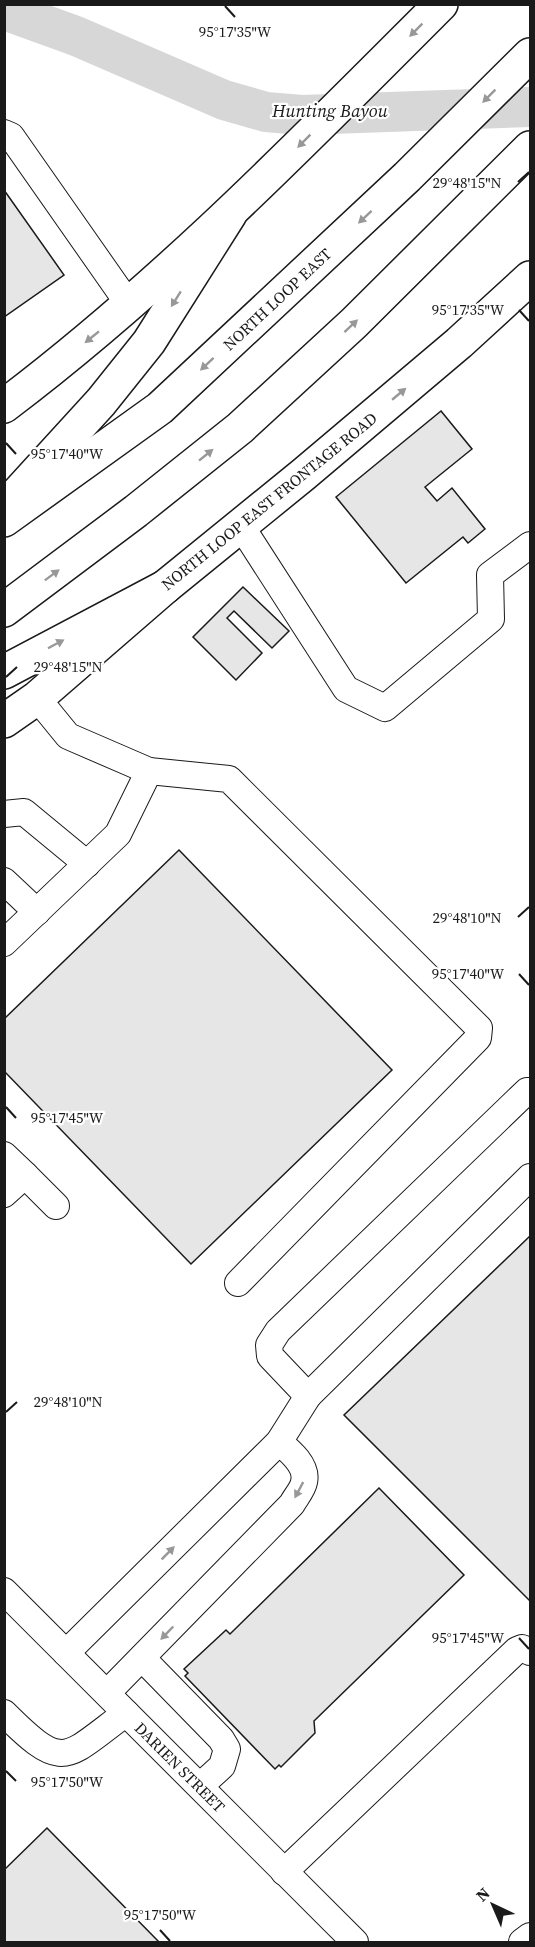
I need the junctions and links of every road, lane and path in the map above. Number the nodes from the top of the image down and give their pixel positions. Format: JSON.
{"nodes":[{"id":1,"x":441,"y":4,"type":"edge"},
{"id":2,"x":531,"y":55,"type":"edge"},
{"id":3,"x":4,"y":133,"type":"edge"},
{"id":4,"x":531,"y":148,"type":"edge"},
{"id":5,"x":230,"y":214,"type":"junction"},
{"id":6,"x":528,"y":287,"type":"edge"},
{"id":7,"x":130,"y":306,"type":"junction"},
{"id":8,"x":4,"y":406,"type":"edge"},
{"id":9,"x":4,"y":507,"type":"edge"},
{"id":10,"x":4,"y":520,"type":"edge"},
{"id":11,"x":241,"y":526,"type":"junction"},
{"id":12,"x":531,"y":544,"type":"edge"},
{"id":13,"x":165,"y":587,"type":"junction"},
{"id":14,"x":4,"y":610,"type":"edge"},
{"id":15,"x":4,"y":672,"type":"edge"},
{"id":16,"x":37,"y":698,"type":"junction"},
{"id":17,"x":4,"y":721,"type":"edge"},
{"id":18,"x":149,"y":771,"type":"junction"},
{"id":19,"x":4,"y":814,"type":"edge"},
{"id":20,"x":87,"y":864,"type":"junction"},
{"id":21,"x":4,"y":881,"type":"edge"},
{"id":22,"x":37,"y":912,"type":"junction"},
{"id":23,"x":4,"y":943,"type":"edge"},
{"id":24,"x":531,"y":1091,"type":"edge"},
{"id":25,"x":4,"y":1155,"type":"edge"},
{"id":26,"x":25,"y":1175,"type":"junction"},
{"id":27,"x":531,"y":1178,"type":"edge"},
{"id":28,"x":4,"y":1194,"type":"edge"},
{"id":29,"x":56,"y":1206,"type":"dead end"},
{"id":30,"x":238,"y":1283,"type":"dead end"},
{"id":31,"x":308,"y":1396,"type":"junction"},
{"id":32,"x":279,"y":1442,"type":"junction"},
{"id":33,"x":4,"y":1591,"type":"edge"},
{"id":34,"x":531,"y":1652,"type":"edge"},
{"id":35,"x":66,"y":1653,"type":"junction"},
{"id":36,"x":142,"y":1658,"type":"junction"},
{"id":37,"x":107,"y":1693,"type":"junction"},
{"id":38,"x":4,"y":1713,"type":"edge"},
{"id":39,"x":126,"y":1713,"type":"junction"},
{"id":40,"x":200,"y":1786,"type":"junction"},
{"id":41,"x":284,"y":1872,"type":"junction"},
{"id":42,"x":531,"y":1936,"type":"edge"},
{"id":43,"x":355,"y":1942,"type":"edge"},
{"id":44,"x":522,"y":1942,"type":"edge"}],
"edges":[{"from":1,"to":5,"type":"main road","one_way":true},
{"from":2,"to":10,"type":"main road","name":"NORTH LOOP EAST","one_way":true},
{"from":3,"to":7,"type":"street"},
{"from":14,"to":4,"type":"main road","one_way":true},
{"from":5,"to":7,"type":"main road"},
{"from":5,"to":9,"type":"main road","one_way":true},
{"from":11,"to":6,"type":"main road","name":"NORTH LOOP EAST FRONTAGE ROAD","one_way":true},
{"from":7,"to":8,"type":"main road","one_way":true},
{"from":11,"to":12,"type":"street"},
{"from":11,"to":13,"type":"main road","name":"NORTH LOOP EAST FRONTAGE ROAD"},
{"from":15,"to":13,"type":"main road","one_way":true},
{"from":13,"to":16,"type":"main road","name":"NORTH LOOP EAST FRONTAGE ROAD"},
{"from":16,"to":17,"type":"main road","name":"NORTH LOOP EAST FRONTAGE ROAD"},
{"from":16,"to":18,"type":"street"},
{"from":18,"to":20,"type":"street"},
{"from":18,"to":30,"type":"street"},
{"from":19,"to":20,"type":"street"},
{"from":20,"to":22,"type":"street"},
{"from":21,"to":22,"type":"street"},
{"from":22,"to":23,"type":"street"},
{"from":24,"to":31,"type":"street"},
{"from":25,"to":26,"type":"street"},
{"from":26,"to":28,"type":"street"},
{"from":26,"to":29,"type":"street"},
{"from":27,"to":31,"type":"street"},
{"from":31,"to":32,"type":"street"},
{"from":35,"to":32,"type":"street","one_way":true},
{"from":32,"to":36,"type":"street","one_way":true},
{"from":33,"to":35,"type":"street","name":"DARIEN STREET"},
{"from":34,"to":41,"type":"street"},
{"from":35,"to":37,"type":"street","name":"DARIEN STREET"},
{"from":36,"to":37,"type":"street"},
{"from":36,"to":40,"type":"street"},
{"from":37,"to":39,"type":"street","name":"DARIEN STREET"},
{"from":38,"to":39,"type":"street"},
{"from":39,"to":40,"type":"street","name":"DARIEN STREET"},
{"from":40,"to":41,"type":"street","name":"DARIEN STREET"},
{"from":41,"to":43,"type":"street","name":"DARIEN STREET"},
{"from":42,"to":44,"type":"street"}]}
